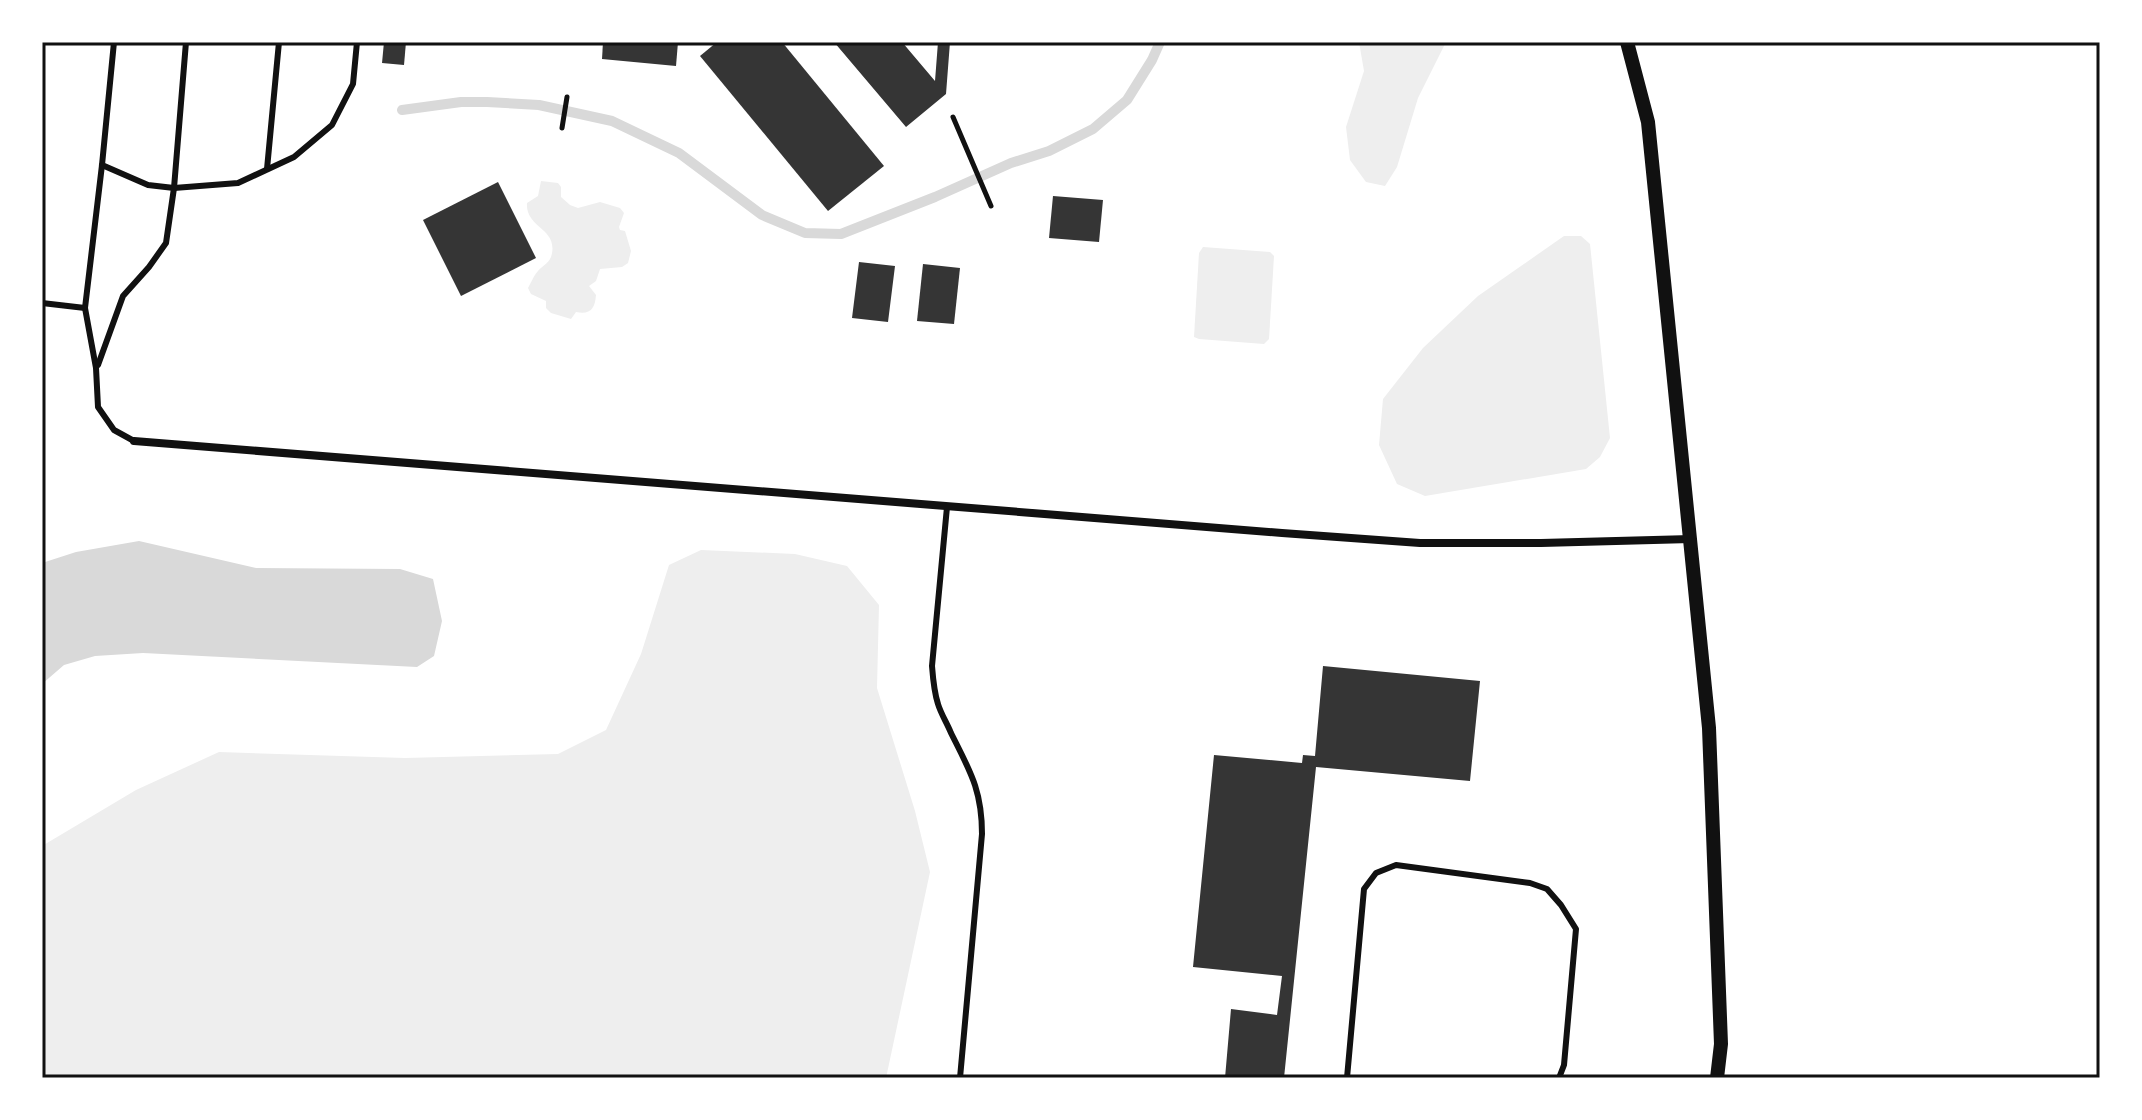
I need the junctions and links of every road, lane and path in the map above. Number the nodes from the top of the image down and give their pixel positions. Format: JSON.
{"nodes":[{"id":1,"x":114,"y":42,"type":"edge"},
{"id":2,"x":186,"y":42,"type":"edge"},
{"id":3,"x":279,"y":42,"type":"edge"},
{"id":4,"x":357,"y":42,"type":"edge"},
{"id":5,"x":1627,"y":42,"type":"edge"},
{"id":6,"x":567,"y":97,"type":"dead end"},
{"id":7,"x":953,"y":117,"type":"dead end"},
{"id":8,"x":562,"y":128,"type":"dead end"},
{"id":9,"x":102,"y":165,"type":"junction"},
{"id":10,"x":267,"y":169,"type":"junction"},
{"id":11,"x":174,"y":188,"type":"junction"},
{"id":12,"x":991,"y":206,"type":"dead end"},
{"id":13,"x":42,"y":303,"type":"edge"},
{"id":14,"x":85,"y":308,"type":"junction"},
{"id":15,"x":96,"y":368,"type":"junction"},
{"id":16,"x":134,"y":441,"type":"joint"},
{"id":17,"x":947,"y":507,"type":"junction"},
{"id":18,"x":1691,"y":539,"type":"junction"},
{"id":19,"x":1349,"y":1076,"type":"edge"},
{"id":20,"x":960,"y":1078,"type":"edge"},
{"id":21,"x":1559,"y":1078,"type":"edge"},
{"id":22,"x":1717,"y":1078,"type":"edge"}],
"edges":[{"from":1,"to":9,"type":"lane"},
{"from":2,"to":11,"type":"lane"},
{"from":3,"to":10,"type":"lane"},
{"from":4,"to":10,"type":"lane"},
{"from":5,"to":18,"type":"street"},
{"from":6,"to":8,"type":"path"},
{"from":7,"to":12,"type":"path"},
{"from":9,"to":11,"type":"lane"},
{"from":9,"to":14,"type":"lane"},
{"from":10,"to":11,"type":"lane"},
{"from":11,"to":15,"type":"lane"},
{"from":13,"to":14,"type":"lane"},
{"from":14,"to":15,"type":"lane"},
{"from":15,"to":16,"type":"lane"},
{"from":16,"to":17,"type":"street"},
{"from":17,"to":18,"type":"street"},
{"from":17,"to":20,"type":"lane"},
{"from":18,"to":22,"type":"street"},
{"from":19,"to":21,"type":"lane"}]}
